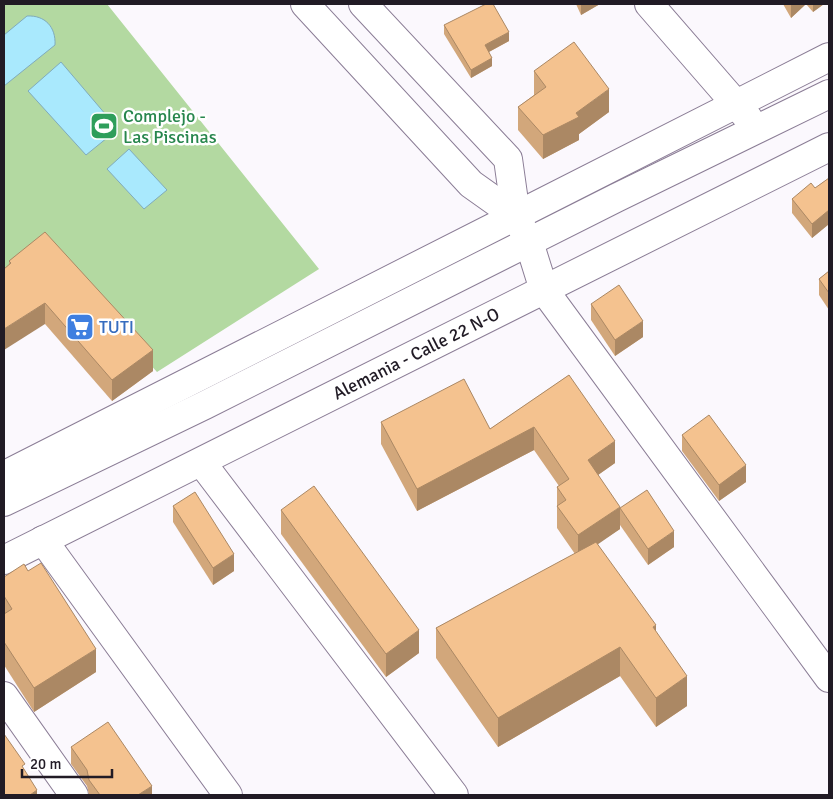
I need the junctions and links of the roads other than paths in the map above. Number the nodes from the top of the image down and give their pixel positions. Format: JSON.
{"nodes":[{"id":1,"x":305,"y":4,"type":"edge"},
{"id":2,"x":363,"y":4,"type":"edge"},
{"id":3,"x":649,"y":4,"type":"edge"},
{"id":4,"x":829,"y":57,"type":"edge"},
{"id":5,"x":829,"y":94,"type":"edge"},
{"id":6,"x":737,"y":105,"type":"junction"},
{"id":7,"x":757,"y":129,"type":"junction"},
{"id":8,"x":829,"y":146,"type":"edge"},
{"id":9,"x":516,"y":216,"type":"junction"},
{"id":10,"x":529,"y":242,"type":"junction"},
{"id":11,"x":544,"y":290,"type":"junction"},
{"id":12,"x":202,"y":463,"type":"junction"},
{"id":13,"x":10,"y":484,"type":"edge"},
{"id":14,"x":43,"y":540,"type":"junction"},
{"id":15,"x":4,"y":560,"type":"edge"},
{"id":16,"x":829,"y":678,"type":"edge"},
{"id":17,"x":4,"y":696,"type":"edge"},
{"id":18,"x":74,"y":795,"type":"edge"},
{"id":19,"x":228,"y":795,"type":"edge"},
{"id":20,"x":454,"y":795,"type":"edge"}],
"edges":[{"from":1,"to":9,"type":"street"},
{"from":2,"to":9,"type":"street"},
{"from":3,"to":6,"type":"street"},
{"from":4,"to":6,"type":"street"},
{"from":5,"to":7,"type":"street"},
{"from":6,"to":7,"type":"street"},
{"from":6,"to":9,"type":"street"},
{"from":7,"to":10,"type":"street"},
{"from":8,"to":11,"type":"street","name":"Alemania - Calle 22 N-O"},
{"from":9,"to":10,"type":"street"},
{"from":9,"to":13,"type":"street"},
{"from":10,"to":11,"type":"street"},
{"from":10,"to":13,"type":"street"},
{"from":11,"to":12,"type":"street","name":"Alemania - Calle 22 N-O"},
{"from":11,"to":16,"type":"street"},
{"from":12,"to":14,"type":"street","name":"Alemania - Calle 22 N-O"},
{"from":12,"to":20,"type":"street"},
{"from":14,"to":15,"type":"street","name":"Alemania - Calle 22 N-O"},
{"from":14,"to":19,"type":"street"},
{"from":17,"to":18,"type":"street"}]}
